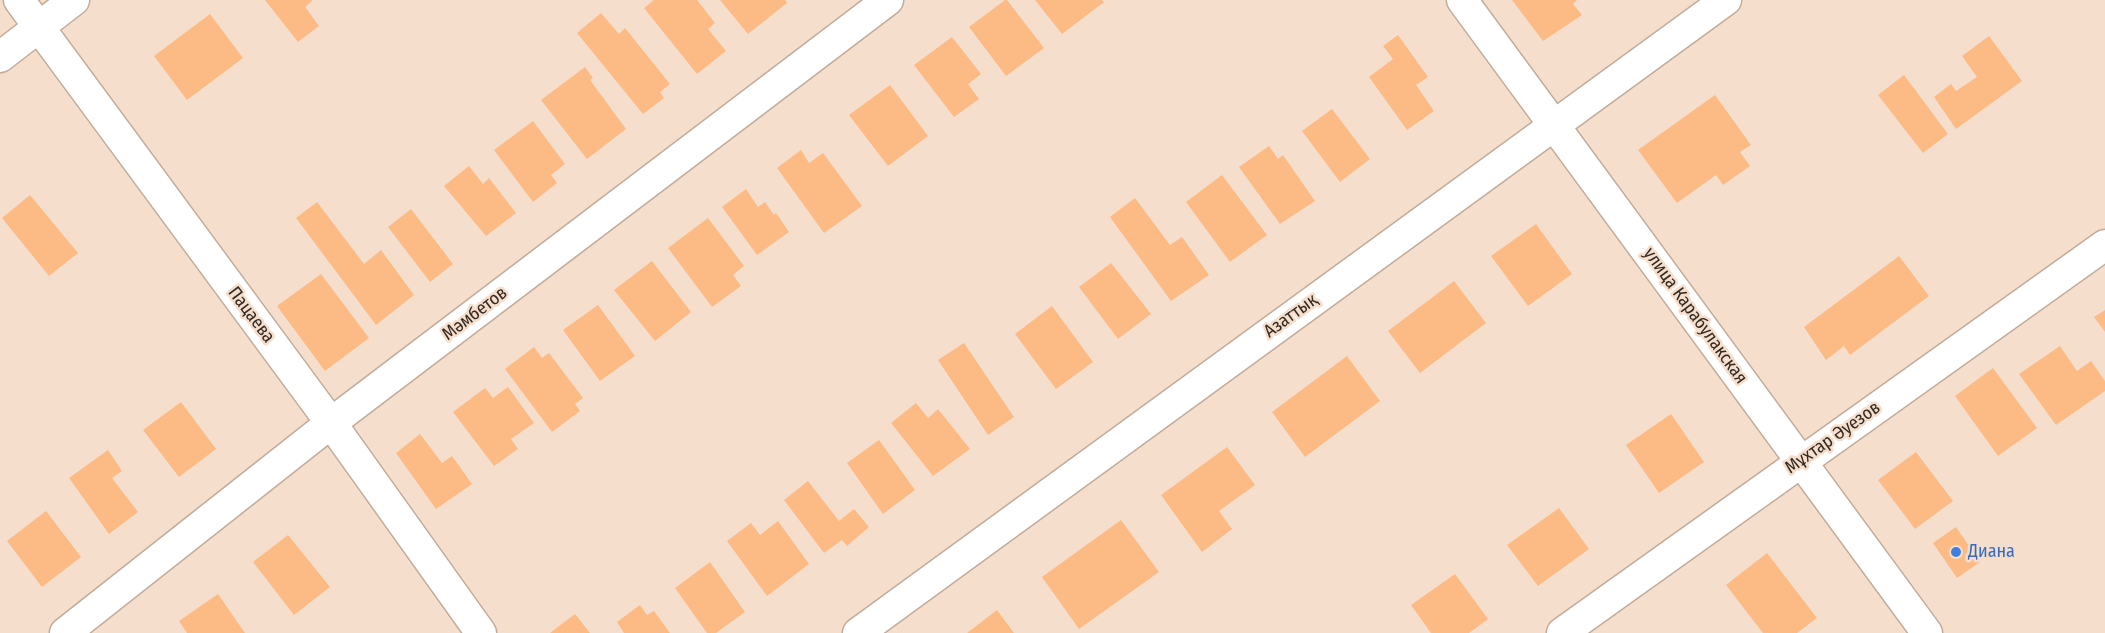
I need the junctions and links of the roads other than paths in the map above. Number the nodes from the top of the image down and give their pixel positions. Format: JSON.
{"nodes":[{"id":1,"x":19,"y":0,"type":"edge"},
{"id":2,"x":74,"y":0,"type":"edge"},
{"id":3,"x":888,"y":0,"type":"edge"},
{"id":4,"x":1462,"y":0,"type":"edge"},
{"id":5,"x":1726,"y":0,"type":"edge"},
{"id":6,"x":38,"y":28,"type":"junction"},
{"id":7,"x":0,"y":57,"type":"edge"},
{"id":8,"x":1554,"y":123,"type":"junction"},
{"id":9,"x":2105,"y":245,"type":"edge"},
{"id":10,"x":331,"y":423,"type":"junction"},
{"id":11,"x":1801,"y":461,"type":"junction"},
{"id":12,"x":65,"y":633,"type":"edge"},
{"id":13,"x":481,"y":633,"type":"edge"},
{"id":14,"x":858,"y":633,"type":"edge"},
{"id":15,"x":1562,"y":633,"type":"edge"},
{"id":16,"x":1927,"y":633,"type":"edge"}],
"edges":[{"from":1,"to":6,"type":"street","name":"Пацаева"},
{"from":2,"to":6,"type":"street"},
{"from":3,"to":10,"type":"street","name":"Мәмбетов"},
{"from":4,"to":8,"type":"street","name":"улица Карабулакская"},
{"from":5,"to":8,"type":"street","name":"Азаттық"},
{"from":6,"to":7,"type":"street"},
{"from":6,"to":10,"type":"street","name":"Пацаева"},
{"from":8,"to":11,"type":"street","name":"улица Карабулакская"},
{"from":8,"to":14,"type":"street","name":"Азаттық"},
{"from":9,"to":11,"type":"street","name":"Мұхтар Әуезов"},
{"from":10,"to":12,"type":"street","name":"Мәмбетов"},
{"from":10,"to":13,"type":"street","name":"Пацаева"},
{"from":11,"to":15,"type":"street","name":"Мұхтар Әуезов"},
{"from":11,"to":16,"type":"street","name":"улица Карабулакская"}]}
